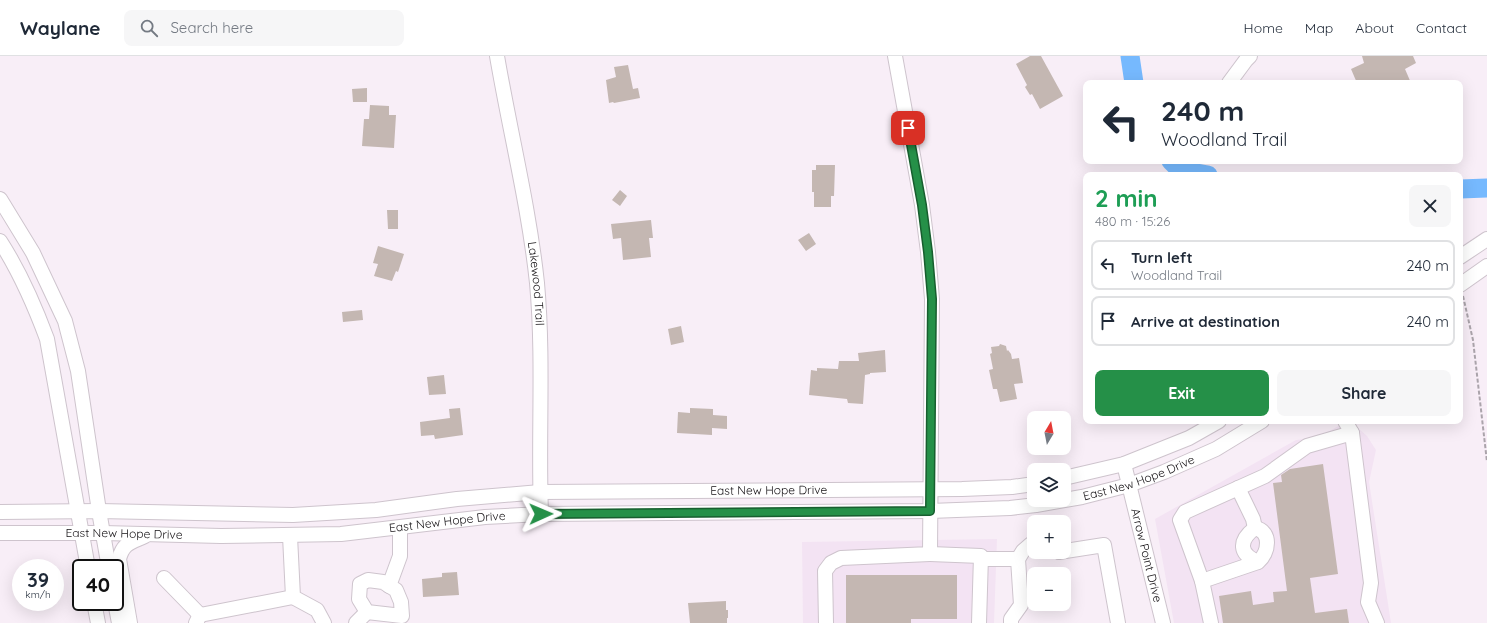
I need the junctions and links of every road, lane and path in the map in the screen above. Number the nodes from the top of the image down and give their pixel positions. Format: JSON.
{"nodes":[{"id":1,"x":497,"y":56,"type":"edge"},
{"id":2,"x":895,"y":56,"type":"edge"},
{"id":3,"x":1250,"y":56,"type":"edge"},
{"id":4,"x":1231,"y":80,"type":"edge"},
{"id":5,"x":0,"y":199,"type":"edge"},
{"id":6,"x":1487,"y":239,"type":"edge"},
{"id":7,"x":0,"y":241,"type":"edge"},
{"id":8,"x":33,"y":253,"type":"junction"},
{"id":9,"x":1463,"y":255,"type":"edge"},
{"id":10,"x":15,"y":264,"type":"junction"},
{"id":11,"x":1487,"y":266,"type":"edge"},
{"id":12,"x":1463,"y":283,"type":"edge"},
{"id":13,"x":1463,"y":298,"type":"edge"},
{"id":14,"x":1214,"y":424,"type":"edge"},
{"id":15,"x":1257,"y":424,"type":"edge"},
{"id":16,"x":1349,"y":427,"type":"edge"},
{"id":17,"x":1487,"y":462,"type":"edge"},
{"id":18,"x":1124,"y":464,"type":"junction"},
{"id":19,"x":1071,"y":476,"type":"edge"},
{"id":20,"x":1027,"y":485,"type":"edge"},
{"id":21,"x":1129,"y":485,"type":"junction"},
{"id":22,"x":1238,"y":488,"type":"junction"},
{"id":23,"x":931,"y":489,"type":"junction"},
{"id":24,"x":540,"y":492,"type":"junction"},
{"id":25,"x":78,"y":511,"type":"junction"},
{"id":26,"x":98,"y":511,"type":"junction"},
{"id":27,"x":930,"y":511,"type":"junction"},
{"id":28,"x":0,"y":512,"type":"edge"},
{"id":29,"x":541,"y":514,"type":"junction"},
{"id":30,"x":400,"y":528,"type":"junction"},
{"id":31,"x":1255,"y":528,"type":"junction"},
{"id":32,"x":0,"y":533,"type":"edge"},
{"id":33,"x":103,"y":533,"type":"junction"},
{"id":34,"x":81,"y":534,"type":"junction"},
{"id":35,"x":148,"y":535,"type":"junction"},
{"id":36,"x":290,"y":536,"type":"junction"},
{"id":37,"x":1027,"y":547,"type":"edge"},
{"id":38,"x":1071,"y":550,"type":"edge"},
{"id":39,"x":930,"y":554,"type":"junction"},
{"id":40,"x":86,"y":559,"type":"edge"},
{"id":41,"x":107,"y":559,"type":"edge"},
{"id":42,"x":981,"y":559,"type":"junction"},
{"id":43,"x":1018,"y":559,"type":"junction"},
{"id":44,"x":1258,"y":562,"type":"junction"},
{"id":45,"x":164,"y":578,"type":"dead end"},
{"id":46,"x":1202,"y":581,"type":"junction"},
{"id":47,"x":390,"y":586,"type":"junction"},
{"id":48,"x":293,"y":597,"type":"junction"},
{"id":49,"x":96,"y":611,"type":"edge"},
{"id":50,"x":116,"y":611,"type":"edge"},
{"id":51,"x":367,"y":612,"type":"junction"},
{"id":52,"x":198,"y":619,"type":"edge"},
{"id":53,"x":406,"y":620,"type":"edge"},
{"id":54,"x":98,"y":623,"type":"edge"},
{"id":55,"x":118,"y":623,"type":"edge"},
{"id":56,"x":130,"y":623,"type":"edge"},
{"id":57,"x":324,"y":623,"type":"edge"},
{"id":58,"x":356,"y":623,"type":"edge"},
{"id":59,"x":826,"y":623,"type":"edge"},
{"id":60,"x":979,"y":623,"type":"edge"},
{"id":61,"x":1011,"y":623,"type":"edge"},
{"id":62,"x":1118,"y":623,"type":"edge"},
{"id":63,"x":1164,"y":623,"type":"edge"},
{"id":64,"x":1211,"y":623,"type":"edge"},
{"id":65,"x":1378,"y":623,"type":"edge"}],
"edges":[{"from":1,"to":24,"type":"street","name":"Lakewood Trail"},
{"from":2,"to":23,"type":"street"},
{"from":3,"to":4,"type":"street"},
{"from":5,"to":8,"type":"street"},
{"from":6,"to":9,"type":"street"},
{"from":7,"to":10,"type":"street"},
{"from":8,"to":10,"type":"street"},
{"from":8,"to":26,"type":"street"},
{"from":10,"to":25,"type":"street"},
{"from":11,"to":12,"type":"street"},
{"from":13,"to":17,"type":"path"},
{"from":14,"to":18,"type":"street","name":"East New Hope Drive"},
{"from":15,"to":21,"type":"street","name":"East New Hope Drive"},
{"from":16,"to":22,"type":"street"},
{"from":16,"to":65,"type":"street"},
{"from":18,"to":19,"type":"street","name":"East New Hope Drive"},
{"from":18,"to":21,"type":"street","name":"Arrow Point Drive"},
{"from":20,"to":23,"type":"street","name":"East New Hope Drive"},
{"from":21,"to":27,"type":"street","name":"East New Hope Drive"},
{"from":21,"to":63,"type":"street","name":"Arrow Point Drive"},
{"from":22,"to":31,"type":"street"},
{"from":22,"to":46,"type":"street"},
{"from":23,"to":24,"type":"street","name":"East New Hope Drive"},
{"from":23,"to":27,"type":"street"},
{"from":24,"to":26,"type":"street","name":"East New Hope Drive"},
{"from":24,"to":29,"type":"street","name":"Lakewood Trail"},
{"from":25,"to":26,"type":"street","name":"East New Hope Drive"},
{"from":25,"to":28,"type":"street","name":"East New Hope Drive"},
{"from":25,"to":34,"type":"street"},
{"from":26,"to":33,"type":"street"},
{"from":27,"to":29,"type":"street","name":"East New Hope Drive"},
{"from":27,"to":39,"type":"street"},
{"from":29,"to":30,"type":"street","name":"East New Hope Drive"},
{"from":30,"to":36,"type":"street","name":"East New Hope Drive"},
{"from":30,"to":47,"type":"street"},
{"from":31,"to":44,"type":"street"},
{"from":31,"to":44,"type":"street"},
{"from":32,"to":34,"type":"street","name":"East New Hope Drive"},
{"from":33,"to":34,"type":"street","name":"East New Hope Drive"},
{"from":33,"to":35,"type":"street","name":"East New Hope Drive"},
{"from":33,"to":41,"type":"street"},
{"from":34,"to":40,"type":"street"},
{"from":35,"to":36,"type":"street","name":"East New Hope Drive"},
{"from":35,"to":56,"type":"street"},
{"from":36,"to":48,"type":"street"},
{"from":37,"to":43,"type":"street"},
{"from":38,"to":62,"type":"street"},
{"from":39,"to":42,"type":"street"},
{"from":39,"to":59,"type":"street"},
{"from":42,"to":43,"type":"street"},
{"from":42,"to":60,"type":"street"},
{"from":43,"to":61,"type":"street"},
{"from":44,"to":46,"type":"street"},
{"from":45,"to":52,"type":"street"},
{"from":46,"to":64,"type":"street"},
{"from":47,"to":51,"type":"street"},
{"from":47,"to":53,"type":"street"},
{"from":48,"to":52,"type":"street"},
{"from":48,"to":57,"type":"street"},
{"from":49,"to":54,"type":"street"},
{"from":50,"to":55,"type":"street"},
{"from":51,"to":53,"type":"street"},
{"from":51,"to":58,"type":"street"}]}
